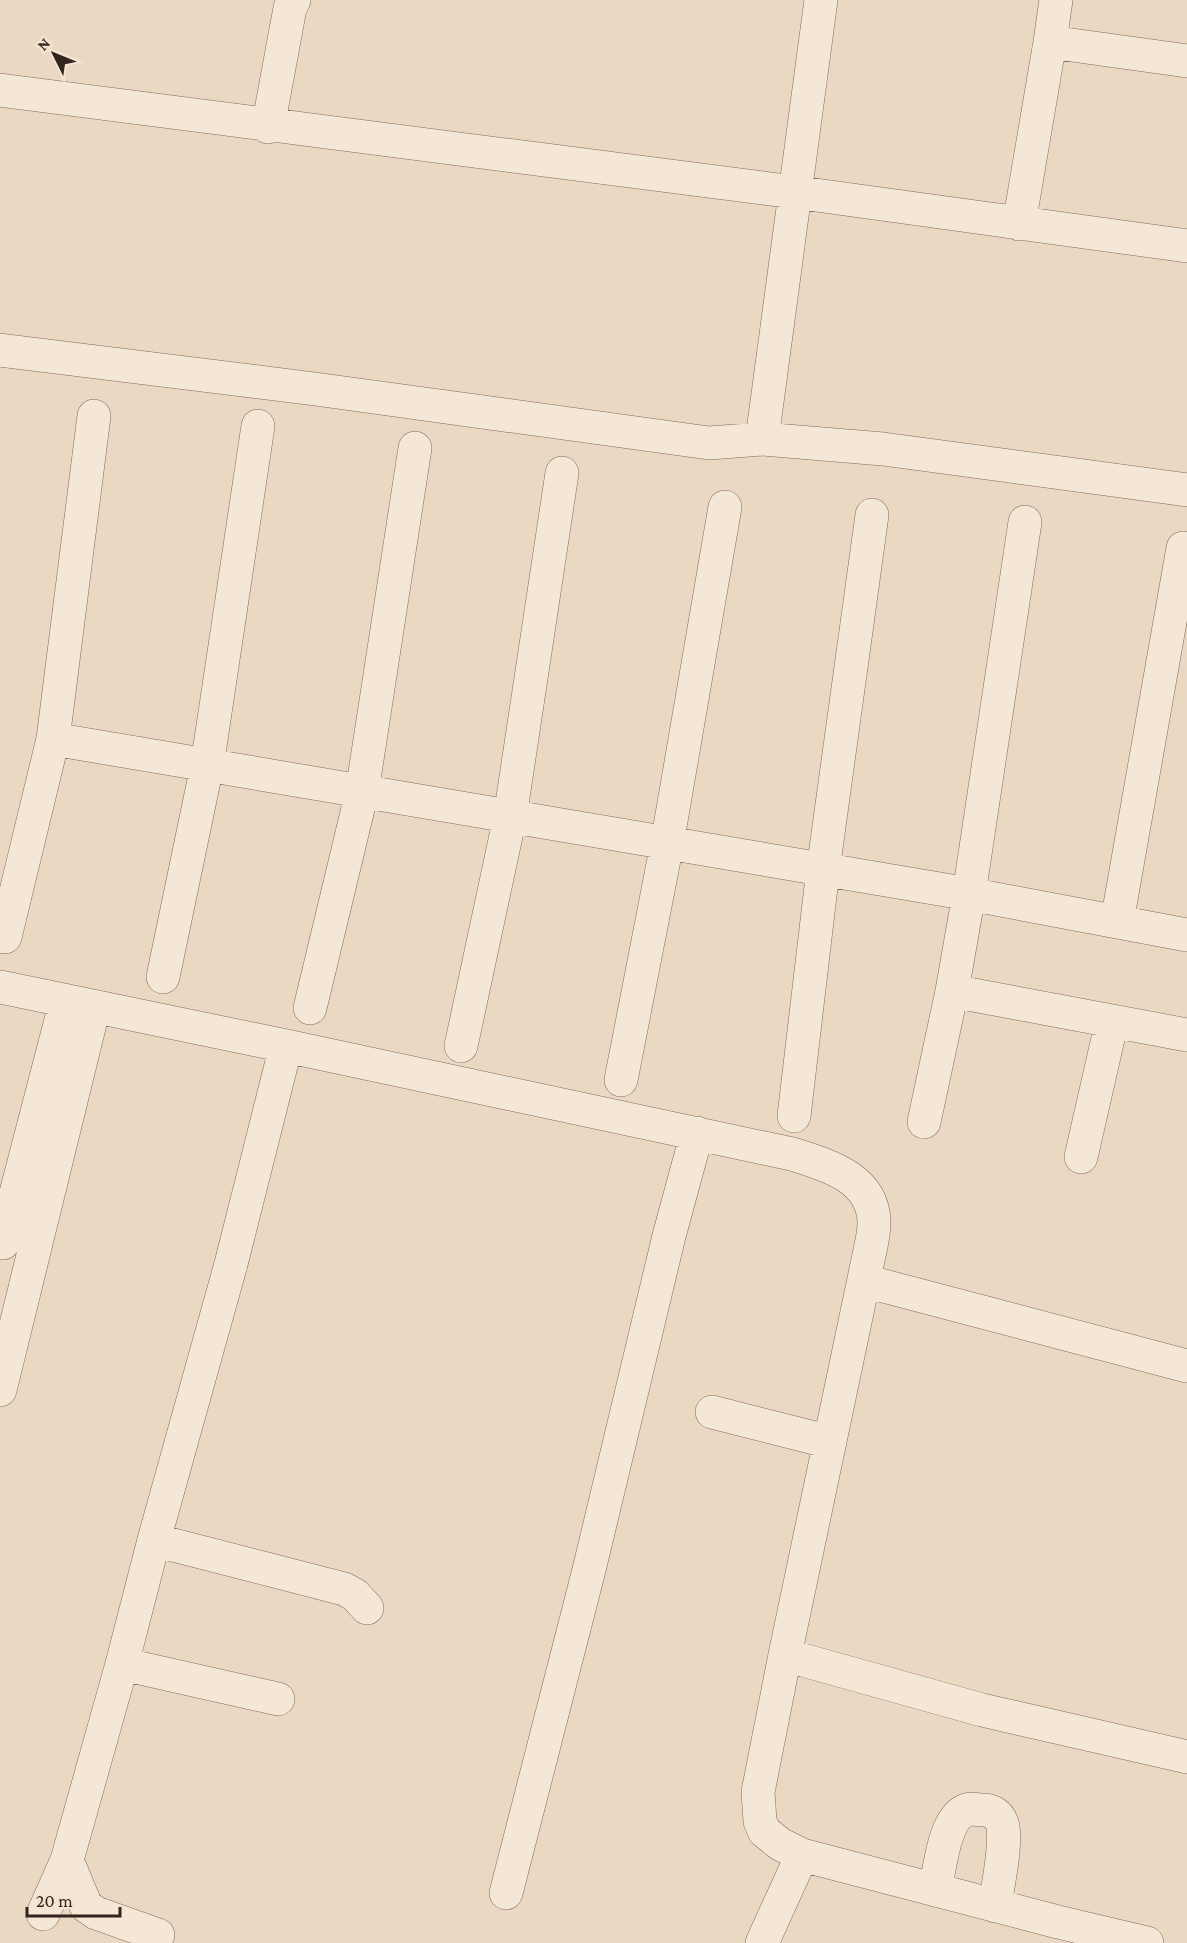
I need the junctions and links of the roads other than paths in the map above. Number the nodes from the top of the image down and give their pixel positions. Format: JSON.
{"nodes":[{"id":1,"x":294,"y":0,"type":"edge"},
{"id":2,"x":820,"y":0,"type":"edge"},
{"id":3,"x":1056,"y":0,"type":"edge"},
{"id":4,"x":1050,"y":42,"type":"junction"},
{"id":5,"x":1187,"y":61,"type":"edge"},
{"id":6,"x":0,"y":90,"type":"edge"},
{"id":7,"x":268,"y":127,"type":"junction"},
{"id":8,"x":796,"y":192,"type":"junction"},
{"id":9,"x":1019,"y":224,"type":"junction"},
{"id":10,"x":1187,"y":246,"type":"edge"},
{"id":11,"x":0,"y":350,"type":"edge"},
{"id":12,"x":94,"y":416,"type":"dead end"},
{"id":13,"x":258,"y":426,"type":"dead end"},
{"id":14,"x":762,"y":439,"type":"junction"},
{"id":15,"x":415,"y":448,"type":"dead end"},
{"id":16,"x":562,"y":473,"type":"dead end"},
{"id":17,"x":1187,"y":490,"type":"edge"},
{"id":18,"x":725,"y":507,"type":"dead end"},
{"id":19,"x":872,"y":515,"type":"dead end"},
{"id":20,"x":1025,"y":522,"type":"dead end"},
{"id":21,"x":1183,"y":548,"type":"dead end"},
{"id":22,"x":53,"y":739,"type":"junction"},
{"id":23,"x":207,"y":766,"type":"junction"},
{"id":24,"x":362,"y":792,"type":"junction"},
{"id":25,"x":510,"y":817,"type":"junction"},
{"id":26,"x":667,"y":844,"type":"junction"},
{"id":27,"x":824,"y":870,"type":"junction"},
{"id":28,"x":969,"y":894,"type":"junction"},
{"id":29,"x":1117,"y":922,"type":"junction"},
{"id":30,"x":1187,"y":935,"type":"edge"},
{"id":31,"x":5,"y":937,"type":"dead end"},
{"id":32,"x":163,"y":977,"type":"dead end"},
{"id":33,"x":0,"y":987,"type":"edge"},
{"id":34,"x":952,"y":991,"type":"junction"},
{"id":35,"x":80,"y":1004,"type":"junction"},
{"id":36,"x":310,"y":1008,"type":"dead end"},
{"id":37,"x":1112,"y":1021,"type":"junction"},
{"id":38,"x":1187,"y":1035,"type":"edge"},
{"id":39,"x":286,"y":1046,"type":"junction"},
{"id":40,"x":461,"y":1046,"type":"dead end"},
{"id":41,"x":621,"y":1080,"type":"dead end"},
{"id":42,"x":794,"y":1116,"type":"dead end"},
{"id":43,"x":924,"y":1122,"type":"dead end"},
{"id":44,"x":697,"y":1133,"type":"junction"},
{"id":45,"x":1081,"y":1157,"type":"dead end"},
{"id":46,"x":3,"y":1243,"type":"dead end"},
{"id":47,"x":864,"y":1281,"type":"junction"},
{"id":48,"x":1187,"y":1366,"type":"edge"},
{"id":49,"x":0,"y":1390,"type":"edge"},
{"id":50,"x":712,"y":1412,"type":"dead end"},
{"id":51,"x":830,"y":1442,"type":"junction"},
{"id":52,"x":153,"y":1540,"type":"junction"},
{"id":53,"x":368,"y":1608,"type":"dead end"},
{"id":54,"x":785,"y":1655,"type":"junction"},
{"id":55,"x":122,"y":1664,"type":"junction"},
{"id":56,"x":278,"y":1700,"type":"dead end"},
{"id":57,"x":1187,"y":1757,"type":"edge"},
{"id":58,"x":802,"y":1855,"type":"junction"},
{"id":59,"x":67,"y":1860,"type":"junction"},
{"id":60,"x":935,"y":1890,"type":"junction"},
{"id":61,"x":506,"y":1893,"type":"dead end"},
{"id":62,"x":995,"y":1906,"type":"junction"},
{"id":63,"x":43,"y":1914,"type":"dead end"},
{"id":64,"x":1056,"y":1932,"type":"edge"},
{"id":65,"x":158,"y":1935,"type":"dead end"},
{"id":66,"x":762,"y":1943,"type":"edge"},
{"id":67,"x":1147,"y":1943,"type":"edge"}],
"edges":[{"from":1,"to":7,"type":"street"},
{"from":2,"to":8,"type":"street"},
{"from":3,"to":4,"type":"street"},
{"from":4,"to":5,"type":"street"},
{"from":4,"to":9,"type":"street"},
{"from":6,"to":7,"type":"street"},
{"from":7,"to":8,"type":"street"},
{"from":8,"to":9,"type":"street"},
{"from":8,"to":14,"type":"street"},
{"from":9,"to":10,"type":"street"},
{"from":11,"to":14,"type":"street"},
{"from":12,"to":22,"type":"street"},
{"from":13,"to":23,"type":"street"},
{"from":14,"to":17,"type":"street"},
{"from":15,"to":24,"type":"street"},
{"from":16,"to":25,"type":"street"},
{"from":18,"to":26,"type":"street"},
{"from":19,"to":27,"type":"street"},
{"from":20,"to":28,"type":"street"},
{"from":21,"to":29,"type":"street"},
{"from":22,"to":23,"type":"street"},
{"from":22,"to":31,"type":"street"},
{"from":23,"to":24,"type":"street"},
{"from":23,"to":32,"type":"street"},
{"from":24,"to":25,"type":"street"},
{"from":24,"to":36,"type":"street"},
{"from":25,"to":26,"type":"street"},
{"from":25,"to":40,"type":"street"},
{"from":26,"to":27,"type":"street"},
{"from":26,"to":41,"type":"street"},
{"from":27,"to":28,"type":"street"},
{"from":27,"to":42,"type":"street"},
{"from":28,"to":29,"type":"street"},
{"from":28,"to":34,"type":"street"},
{"from":29,"to":30,"type":"street"},
{"from":33,"to":35,"type":"street"},
{"from":34,"to":37,"type":"street"},
{"from":34,"to":43,"type":"street"},
{"from":35,"to":39,"type":"street"},
{"from":35,"to":46,"type":"street"},
{"from":35,"to":49,"type":"street"},
{"from":37,"to":38,"type":"street"},
{"from":37,"to":45,"type":"street"},
{"from":39,"to":44,"type":"street"},
{"from":39,"to":52,"type":"street"},
{"from":44,"to":47,"type":"street"},
{"from":44,"to":61,"type":"street"},
{"from":47,"to":48,"type":"street"},
{"from":47,"to":51,"type":"street"},
{"from":50,"to":51,"type":"street"},
{"from":51,"to":54,"type":"street"},
{"from":52,"to":53,"type":"street"},
{"from":52,"to":55,"type":"street"},
{"from":54,"to":57,"type":"street"},
{"from":54,"to":58,"type":"street"},
{"from":55,"to":56,"type":"street"},
{"from":55,"to":59,"type":"street"},
{"from":58,"to":60,"type":"street"},
{"from":58,"to":66,"type":"street"},
{"from":59,"to":63,"type":"street"},
{"from":59,"to":65,"type":"street"},
{"from":60,"to":62,"type":"street"},
{"from":60,"to":62,"type":"street"},
{"from":62,"to":64,"type":"street"},
{"from":64,"to":67,"type":"street"}]}
